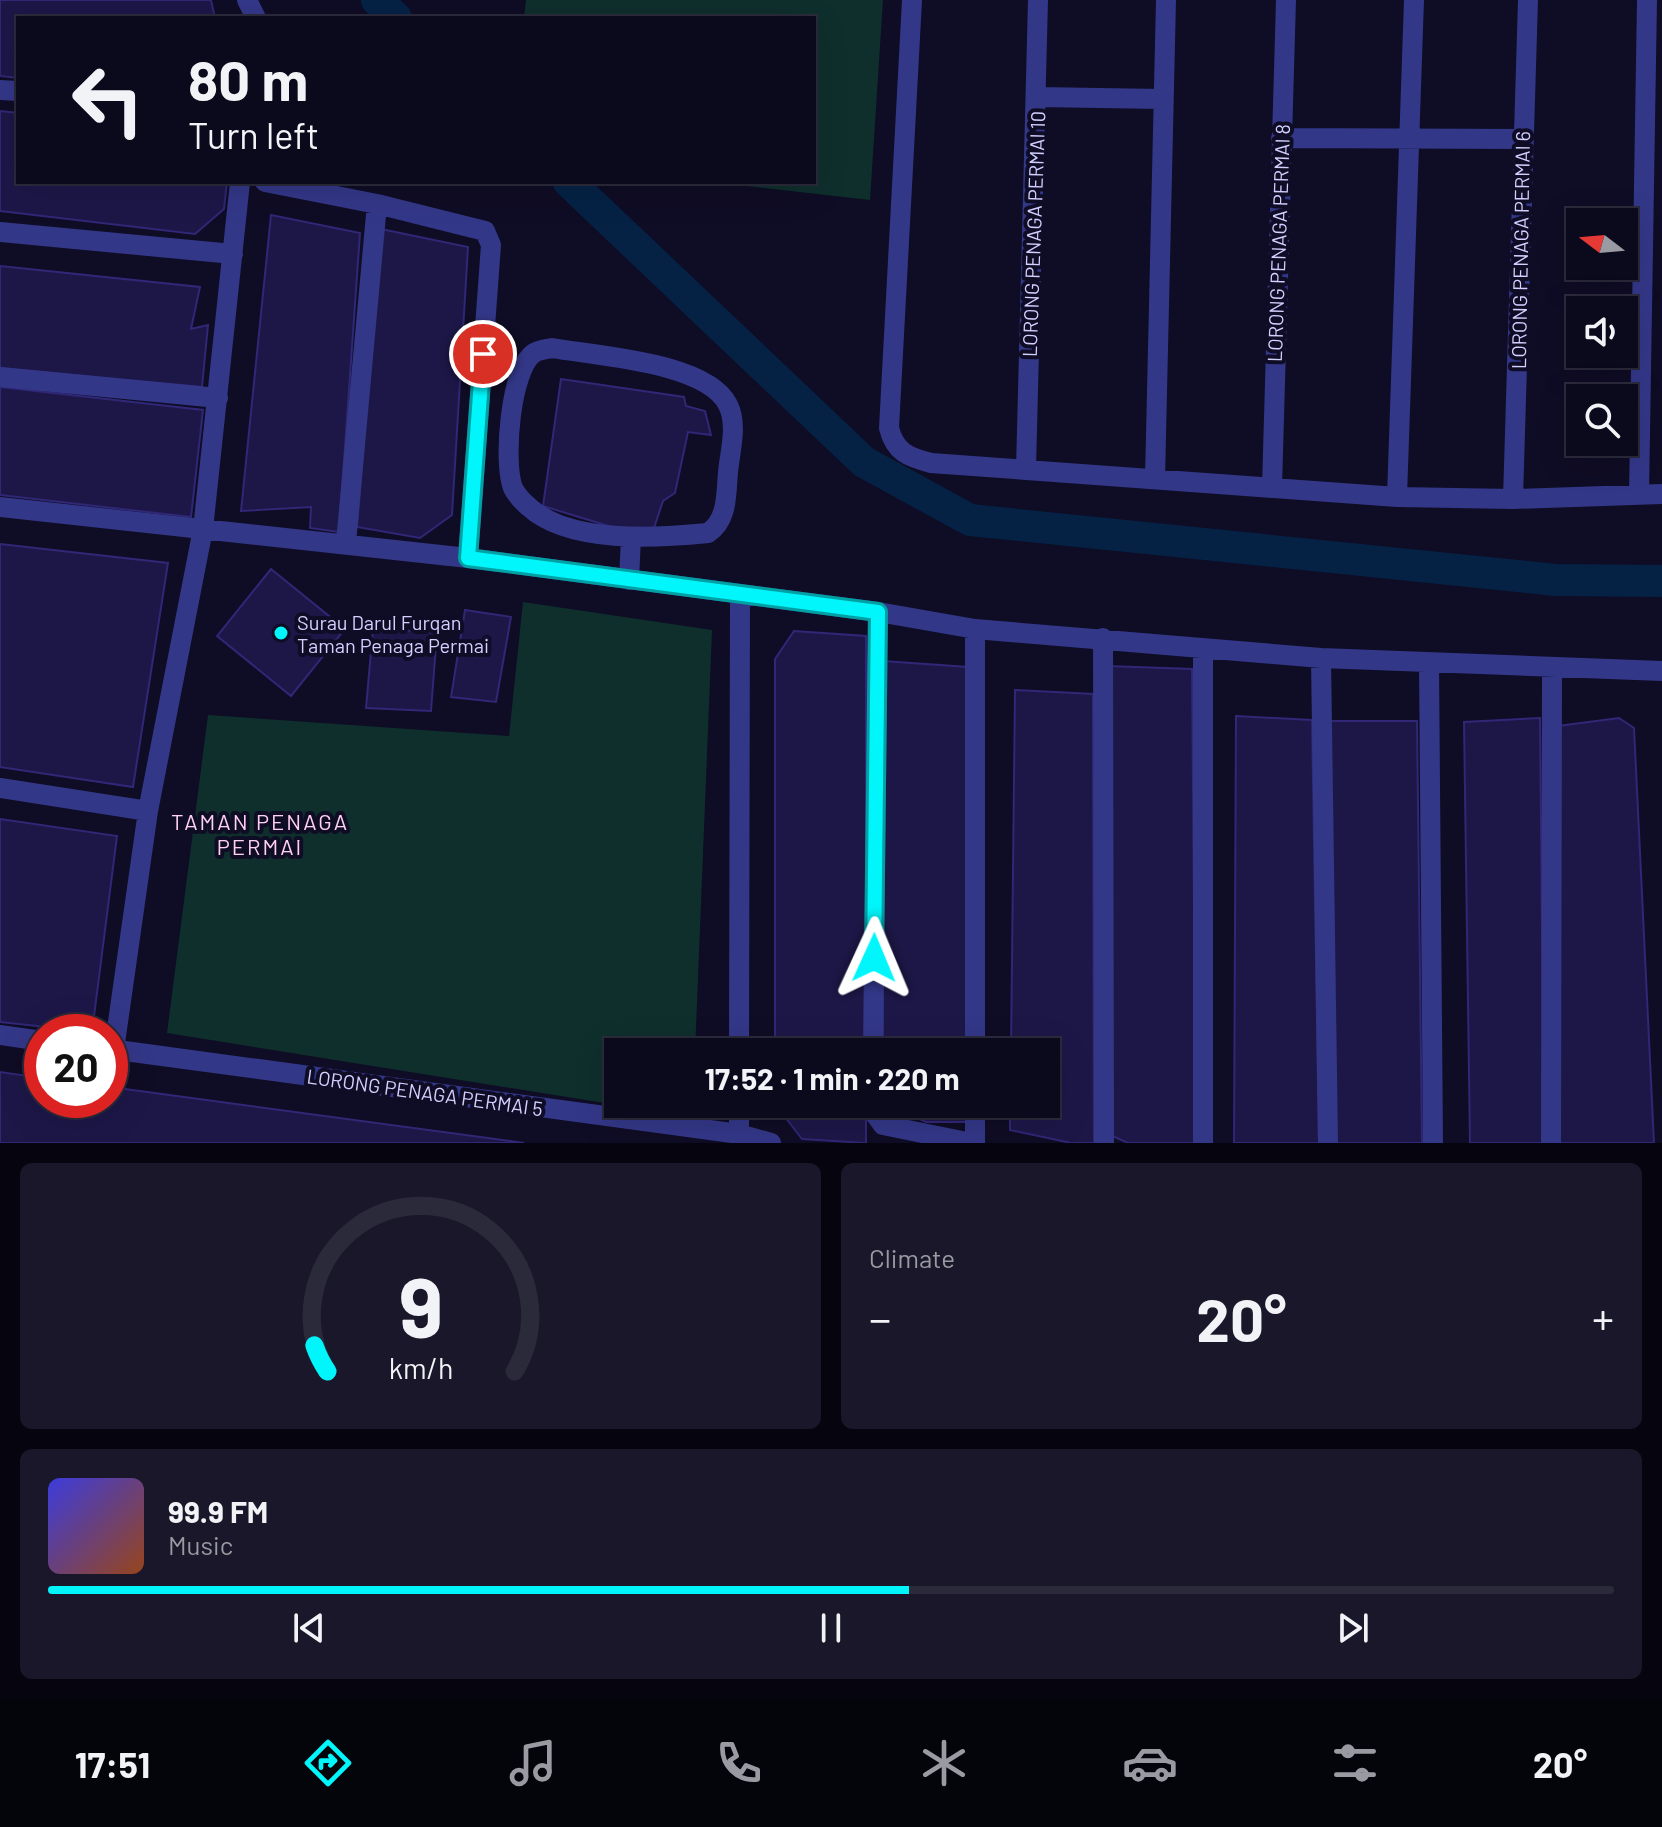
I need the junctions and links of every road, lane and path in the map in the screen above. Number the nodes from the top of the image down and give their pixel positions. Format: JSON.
{"nodes":[{"id":1,"x":912,"y":0,"type":"edge"},
{"id":2,"x":1038,"y":0,"type":"edge"},
{"id":3,"x":1166,"y":0,"type":"edge"},
{"id":4,"x":1286,"y":0,"type":"edge"},
{"id":5,"x":1414,"y":0,"type":"edge"},
{"id":6,"x":1528,"y":0,"type":"edge"},
{"id":7,"x":1647,"y":0,"type":"edge"},
{"id":8,"x":1653,"y":94,"type":"edge"},
{"id":9,"x":1038,"y":97,"type":"junction"},
{"id":10,"x":1162,"y":99,"type":"junction"},
{"id":11,"x":1281,"y":138,"type":"junction"},
{"id":12,"x":1522,"y":139,"type":"junction"},
{"id":13,"x":1407,"y":140,"type":"junction"},
{"id":14,"x":240,"y":184,"type":"edge"},
{"id":15,"x":275,"y":184,"type":"edge"},
{"id":16,"x":377,"y":204,"type":"junction"},
{"id":17,"x":0,"y":232,"type":"edge"},
{"id":18,"x":233,"y":254,"type":"junction"},
{"id":19,"x":0,"y":377,"type":"edge"},
{"id":20,"x":218,"y":398,"type":"junction"},
{"id":21,"x":1026,"y":469,"type":"junction"},
{"id":22,"x":1155,"y":479,"type":"junction"},
{"id":23,"x":1272,"y":487,"type":"junction"},
{"id":24,"x":1662,"y":494,"type":"edge"},
{"id":25,"x":1639,"y":495,"type":"junction"},
{"id":26,"x":1397,"y":497,"type":"junction"},
{"id":27,"x":1513,"y":499,"type":"junction"},
{"id":28,"x":0,"y":507,"type":"edge"},
{"id":29,"x":203,"y":529,"type":"junction"},
{"id":30,"x":631,"y":537,"type":"junction"},
{"id":31,"x":346,"y":543,"type":"junction"},
{"id":32,"x":468,"y":558,"type":"junction"},
{"id":33,"x":629,"y":580,"type":"junction"},
{"id":34,"x":740,"y":596,"type":"junction"},
{"id":35,"x":878,"y":612,"type":"junction"},
{"id":36,"x":975,"y":629,"type":"junction"},
{"id":37,"x":1103,"y":638,"type":"junction"},
{"id":38,"x":1203,"y":649,"type":"junction"},
{"id":39,"x":1321,"y":658,"type":"junction"},
{"id":40,"x":1429,"y":664,"type":"junction"},
{"id":41,"x":1552,"y":668,"type":"junction"},
{"id":42,"x":1662,"y":671,"type":"edge"},
{"id":43,"x":0,"y":788,"type":"edge"},
{"id":44,"x":148,"y":811,"type":"junction"},
{"id":45,"x":117,"y":1014,"type":"edge"},
{"id":46,"x":0,"y":1035,"type":"edge"},
{"id":47,"x":24,"y":1038,"type":"edge"},
{"id":48,"x":739,"y":1038,"type":"edge"},
{"id":49,"x":873,"y":1038,"type":"edge"},
{"id":50,"x":975,"y":1038,"type":"edge"},
{"id":51,"x":128,"y":1052,"type":"edge"},
{"id":52,"x":878,"y":1118,"type":"edge"},
{"id":53,"x":975,"y":1118,"type":"edge"},
{"id":54,"x":739,"y":1138,"type":"edge"},
{"id":55,"x":771,"y":1143,"type":"edge"},
{"id":56,"x":974,"y":1143,"type":"edge"},
{"id":57,"x":1104,"y":1143,"type":"edge"},
{"id":58,"x":1203,"y":1143,"type":"edge"},
{"id":59,"x":1328,"y":1143,"type":"edge"},
{"id":60,"x":1433,"y":1143,"type":"edge"},
{"id":61,"x":1551,"y":1143,"type":"edge"}],
"edges":[{"from":1,"to":21,"type":"street"},
{"from":2,"to":9,"type":"street","name":"LORONG PENAGA PERMAI 10"},
{"from":3,"to":10,"type":"street"},
{"from":4,"to":11,"type":"street","name":"LORONG PENAGA PERMAI 8"},
{"from":5,"to":13,"type":"street"},
{"from":6,"to":12,"type":"street","name":"LORONG PENAGA PERMAI 6"},
{"from":7,"to":8,"type":"street"},
{"from":8,"to":25,"type":"street"},
{"from":9,"to":10,"type":"street"},
{"from":9,"to":21,"type":"street","name":"LORONG PENAGA PERMAI 10"},
{"from":10,"to":22,"type":"street"},
{"from":11,"to":13,"type":"street"},
{"from":11,"to":23,"type":"street","name":"LORONG PENAGA PERMAI 8"},
{"from":12,"to":13,"type":"street"},
{"from":12,"to":27,"type":"street","name":"LORONG PENAGA PERMAI 6"},
{"from":13,"to":26,"type":"street"},
{"from":14,"to":18,"type":"street"},
{"from":15,"to":16,"type":"street"},
{"from":16,"to":31,"type":"street"},
{"from":16,"to":32,"type":"street"},
{"from":17,"to":18,"type":"street"},
{"from":18,"to":20,"type":"street"},
{"from":19,"to":20,"type":"street"},
{"from":20,"to":29,"type":"street"},
{"from":21,"to":22,"type":"street"},
{"from":22,"to":23,"type":"street"},
{"from":23,"to":26,"type":"street"},
{"from":24,"to":25,"type":"street"},
{"from":25,"to":27,"type":"street"},
{"from":26,"to":27,"type":"street"},
{"from":28,"to":29,"type":"street"},
{"from":29,"to":31,"type":"street"},
{"from":29,"to":44,"type":"street"},
{"from":30,"to":30,"type":"street"},
{"from":30,"to":33,"type":"street"},
{"from":31,"to":32,"type":"street"},
{"from":32,"to":33,"type":"street"},
{"from":33,"to":34,"type":"street"},
{"from":34,"to":35,"type":"street"},
{"from":34,"to":48,"type":"street"},
{"from":35,"to":36,"type":"street"},
{"from":35,"to":49,"type":"street"},
{"from":36,"to":37,"type":"street"},
{"from":36,"to":50,"type":"street"},
{"from":37,"to":38,"type":"street"},
{"from":37,"to":57,"type":"street"},
{"from":38,"to":39,"type":"street"},
{"from":38,"to":58,"type":"street"},
{"from":39,"to":40,"type":"street"},
{"from":39,"to":59,"type":"street"},
{"from":40,"to":41,"type":"street"},
{"from":40,"to":60,"type":"street"},
{"from":41,"to":42,"type":"street"},
{"from":41,"to":61,"type":"street"},
{"from":43,"to":44,"type":"street"},
{"from":44,"to":45,"type":"street"},
{"from":46,"to":47,"type":"street"},
{"from":51,"to":54,"type":"street","name":"LORONG PENAGA PERMAI 5"},
{"from":52,"to":56,"type":"street"},
{"from":53,"to":56,"type":"street"},
{"from":54,"to":55,"type":"street","name":"LORONG PENAGA PERMAI 5"}]}
